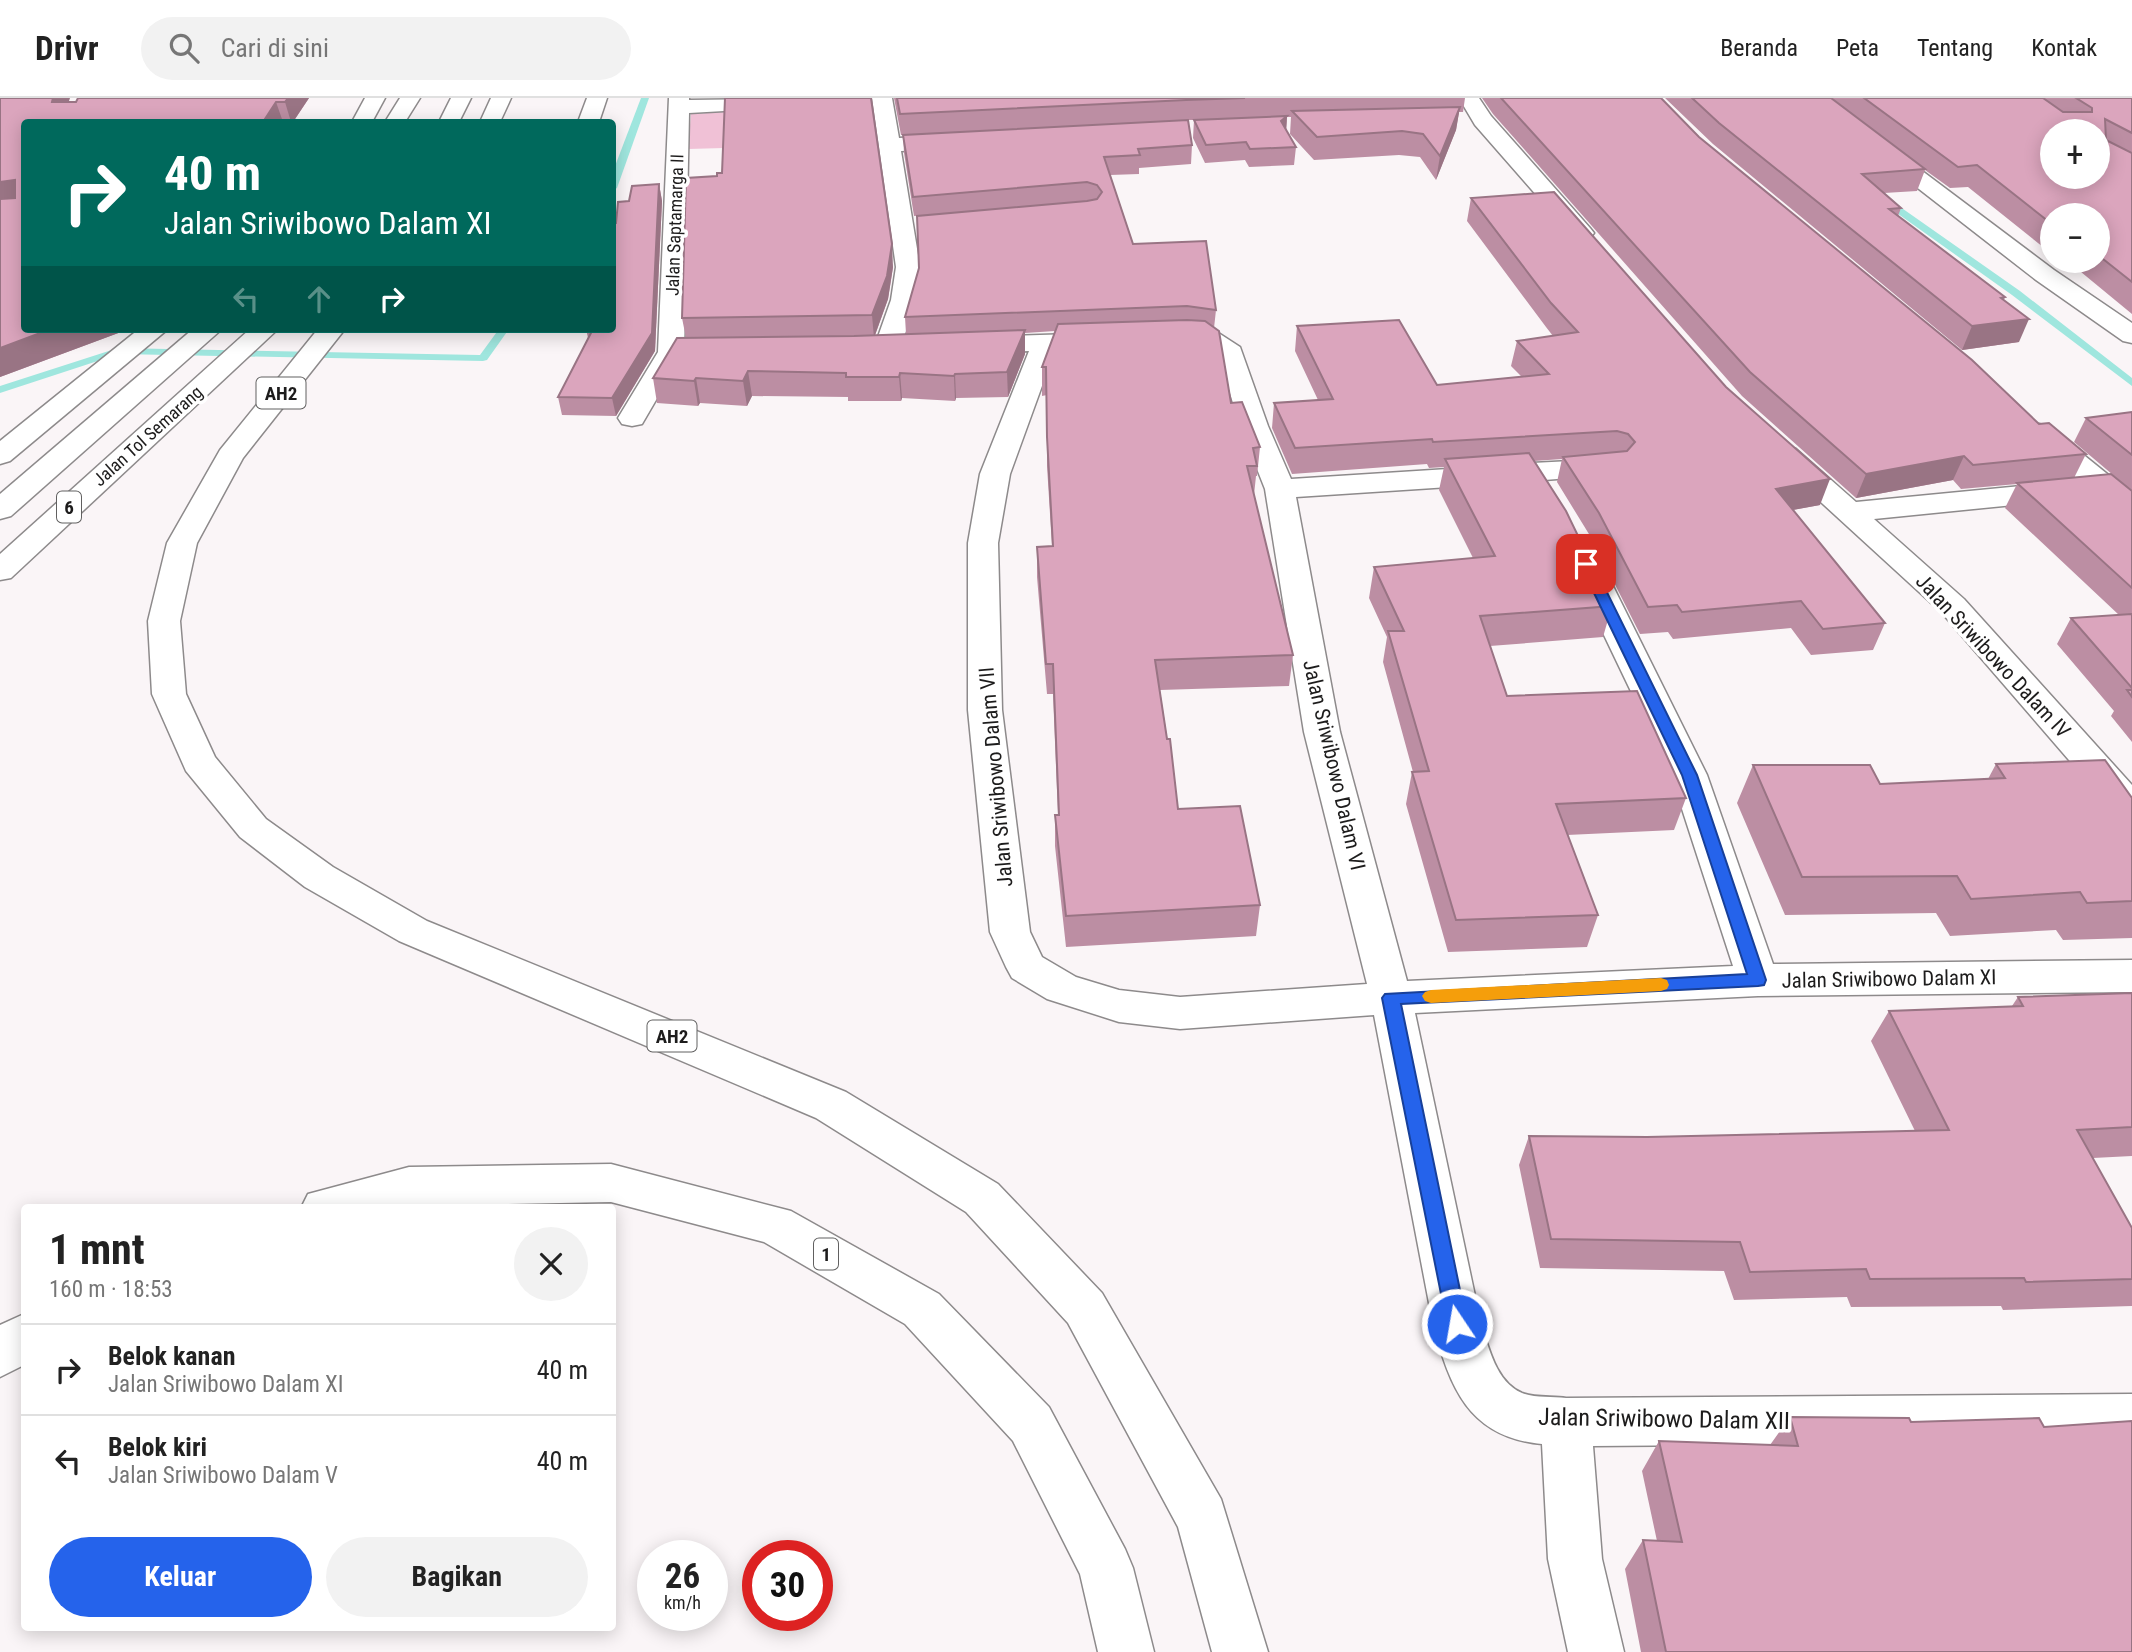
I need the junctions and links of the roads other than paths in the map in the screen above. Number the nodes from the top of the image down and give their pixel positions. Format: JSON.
{"nodes":[{"id":1,"x":375,"y":98,"type":"edge"},
{"id":2,"x":410,"y":98,"type":"edge"},
{"id":3,"x":461,"y":98,"type":"edge"},
{"id":4,"x":502,"y":98,"type":"edge"},
{"id":5,"x":597,"y":98,"type":"edge"},
{"id":6,"x":849,"y":98,"type":"edge"},
{"id":7,"x":882,"y":98,"type":"edge"},
{"id":8,"x":1469,"y":98,"type":"edge"},
{"id":9,"x":1812,"y":98,"type":"edge"},
{"id":10,"x":679,"y":103,"type":"edge"},
{"id":11,"x":364,"y":119,"type":"edge"},
{"id":12,"x":397,"y":119,"type":"edge"},
{"id":13,"x":450,"y":119,"type":"edge"},
{"id":14,"x":492,"y":119,"type":"edge"},
{"id":15,"x":590,"y":119,"type":"edge"},
{"id":16,"x":1483,"y":120,"type":"junction"},
{"id":17,"x":1456,"y":121,"type":"edge"},
{"id":18,"x":972,"y":141,"type":"edge"},
{"id":19,"x":889,"y":145,"type":"junction"},
{"id":20,"x":928,"y":225,"type":"edge"},
{"id":21,"x":902,"y":227,"type":"junction"},
{"id":22,"x":1602,"y":257,"type":"edge"},
{"id":23,"x":150,"y":333,"type":"edge"},
{"id":24,"x":204,"y":333,"type":"edge"},
{"id":25,"x":261,"y":333,"type":"edge"},
{"id":26,"x":329,"y":333,"type":"edge"},
{"id":27,"x":2132,"y":335,"type":"edge"},
{"id":28,"x":1045,"y":343,"type":"junction"},
{"id":29,"x":951,"y":346,"type":"edge"},
{"id":30,"x":888,"y":349,"type":"edge"},
{"id":31,"x":632,"y":418,"type":"dead end"},
{"id":32,"x":2021,"y":418,"type":"edge"},
{"id":33,"x":1769,"y":440,"type":"edge"},
{"id":34,"x":0,"y":455,"type":"edge"},
{"id":35,"x":1610,"y":468,"type":"edge"},
{"id":36,"x":1532,"y":472,"type":"junction"},
{"id":37,"x":2103,"y":487,"type":"junction"},
{"id":38,"x":1280,"y":489,"type":"junction"},
{"id":39,"x":1553,"y":506,"type":"edge"},
{"id":40,"x":2132,"y":509,"type":"edge"},
{"id":41,"x":0,"y":510,"type":"edge"},
{"id":42,"x":1849,"y":512,"type":"junction"},
{"id":43,"x":1574,"y":540,"type":"edge"},
{"id":44,"x":0,"y":571,"type":"edge"},
{"id":45,"x":2132,"y":809,"type":"edge"},
{"id":46,"x":2132,"y":976,"type":"edge"},
{"id":47,"x":1758,"y":980,"type":"junction"},
{"id":48,"x":1062,"y":988,"type":"joint"},
{"id":49,"x":1391,"y":998,"type":"junction"},
{"id":50,"x":339,"y":1204,"type":"edge"},
{"id":51,"x":21,"y":1338,"type":"edge"},
{"id":52,"x":0,"y":1354,"type":"edge"},
{"id":53,"x":2132,"y":1418,"type":"edge"},
{"id":54,"x":1566,"y":1422,"type":"junction"},
{"id":55,"x":1126,"y":1652,"type":"edge"},
{"id":56,"x":1240,"y":1652,"type":"edge"},
{"id":57,"x":1596,"y":1652,"type":"edge"}],
"edges":[{"from":1,"to":11,"type":"main road"},
{"from":2,"to":12,"type":"main road"},
{"from":3,"to":13,"type":"main road"},
{"from":4,"to":14,"type":"main road"},
{"from":5,"to":15,"type":"main road"},
{"from":6,"to":10,"type":"main road"},
{"from":7,"to":19,"type":"main road"},
{"from":8,"to":16,"type":"main road"},
{"from":9,"to":27,"type":"main road"},
{"from":10,"to":31,"type":"main road","name":"Jalan Saptamarga II"},
{"from":16,"to":17,"type":"main road"},
{"from":16,"to":22,"type":"main road"},
{"from":18,"to":19,"type":"main road"},
{"from":19,"to":21,"type":"main road"},
{"from":20,"to":21,"type":"main road"},
{"from":21,"to":30,"type":"main road"},
{"from":23,"to":34,"type":"main road"},
{"from":24,"to":41,"type":"main road","name":"Jalan Tol Semarang","number":"6"},
{"from":25,"to":44,"type":"main road","name":"Jalan Tol Semarang","number":"6"},
{"from":26,"to":56,"type":"main road","number":"AH2"},
{"from":28,"to":29,"type":"main road","name":"Jalan Sriwibowo Dalam VI"},
{"from":28,"to":38,"type":"main road","name":"Jalan Sriwibowo Dalam VI"},
{"from":28,"to":48,"type":"main road","name":"Jalan Sriwibowo Dalam VII"},
{"from":32,"to":37,"type":"main road"},
{"from":33,"to":42,"type":"main road","name":"Jalan Sriwibowo Dalam IV"},
{"from":35,"to":36,"type":"main road"},
{"from":36,"to":38,"type":"main road"},
{"from":36,"to":39,"type":"main road"},
{"from":37,"to":40,"type":"main road"},
{"from":37,"to":42,"type":"main road"},
{"from":38,"to":49,"type":"main road","name":"Jalan Sriwibowo Dalam VI"},
{"from":42,"to":45,"type":"main road","name":"Jalan Sriwibowo Dalam IV"},
{"from":43,"to":47,"type":"main road"},
{"from":46,"to":47,"type":"main road","name":"Jalan Sriwibowo Dalam XI"},
{"from":47,"to":49,"type":"main road","name":"Jalan Sriwibowo Dalam XI"},
{"from":48,"to":49,"type":"main road","name":"Jalan Sriwibowo Dalam XI"},
{"from":49,"to":54,"type":"main road","name":"Jalan Sriwibowo Dalam XII"},
{"from":50,"to":55,"type":"main road","number":"1"},
{"from":51,"to":52,"type":"main road"},
{"from":53,"to":54,"type":"main road","name":"Jalan Sriwibowo Dalam XII"},
{"from":54,"to":57,"type":"main road"}]}
